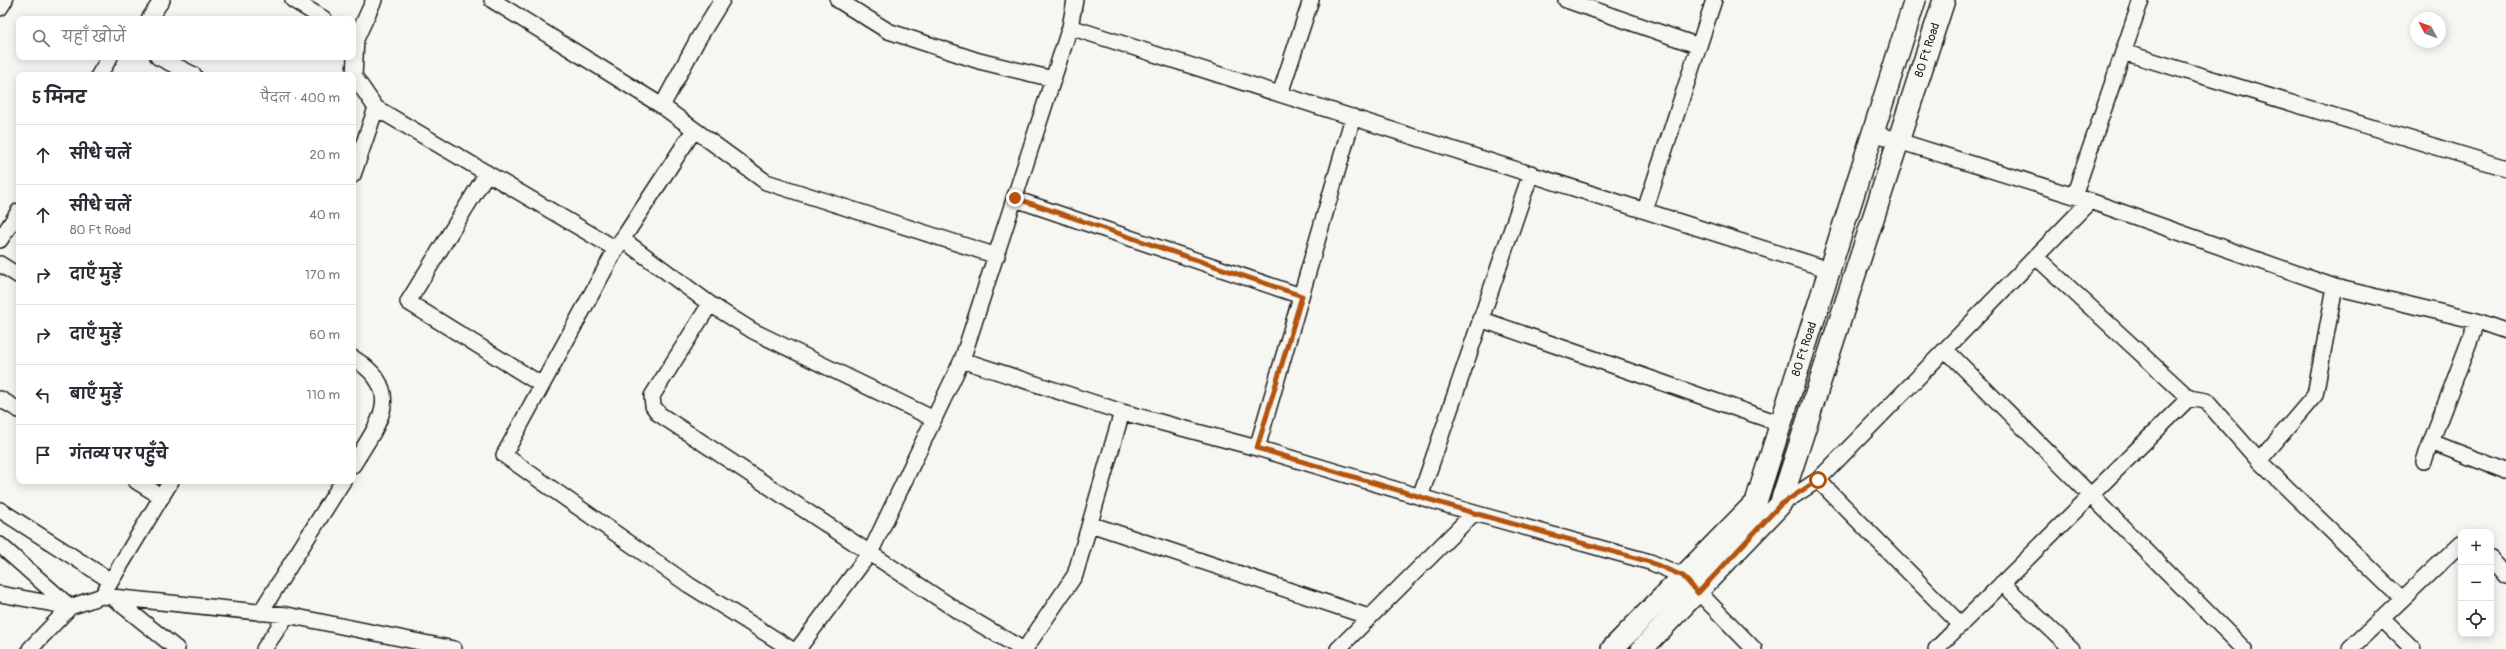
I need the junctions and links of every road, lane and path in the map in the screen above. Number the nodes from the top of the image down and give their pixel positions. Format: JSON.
{"nodes":[{"id":1,"x":5,"y":0,"type":"edge"},
{"id":2,"x":162,"y":0,"type":"edge"},
{"id":3,"x":293,"y":0,"type":"edge"},
{"id":4,"x":374,"y":0,"type":"edge"},
{"id":5,"x":492,"y":0,"type":"edge"},
{"id":6,"x":722,"y":0,"type":"edge"},
{"id":7,"x":838,"y":0,"type":"edge"},
{"id":8,"x":1075,"y":0,"type":"edge"},
{"id":9,"x":1311,"y":0,"type":"edge"},
{"id":10,"x":1566,"y":0,"type":"edge"},
{"id":11,"x":1714,"y":0,"type":"edge"},
{"id":12,"x":1915,"y":0,"type":"edge"},
{"id":13,"x":1944,"y":0,"type":"edge"},
{"id":14,"x":2141,"y":0,"type":"edge"},
{"id":15,"x":0,"y":8,"type":"edge"},
{"id":16,"x":151,"y":16,"type":"edge"},
{"id":17,"x":319,"y":16,"type":"edge"},
{"id":18,"x":1070,"y":27,"type":"junction"},
{"id":19,"x":356,"y":34,"type":"edge"},
{"id":20,"x":1699,"y":46,"type":"junction"},
{"id":21,"x":2123,"y":52,"type":"junction"},
{"id":22,"x":108,"y":60,"type":"edge"},
{"id":23,"x":164,"y":60,"type":"edge"},
{"id":24,"x":354,"y":60,"type":"edge"},
{"id":25,"x":100,"y":72,"type":"edge"},
{"id":26,"x":188,"y":72,"type":"edge"},
{"id":27,"x":354,"y":72,"type":"edge"},
{"id":28,"x":356,"y":79,"type":"edge"},
{"id":29,"x":1053,"y":79,"type":"junction"},
{"id":30,"x":1280,"y":94,"type":"junction"},
{"id":31,"x":662,"y":106,"type":"junction"},
{"id":32,"x":376,"y":108,"type":"junction"},
{"id":33,"x":1353,"y":117,"type":"junction"},
{"id":34,"x":694,"y":130,"type":"junction"},
{"id":35,"x":1873,"y":133,"type":"junction"},
{"id":36,"x":1897,"y":140,"type":"junction"},
{"id":37,"x":356,"y":164,"type":"edge"},
{"id":38,"x":2506,"y":168,"type":"edge"},
{"id":39,"x":487,"y":173,"type":"junction"},
{"id":40,"x":1531,"y":173,"type":"junction"},
{"id":41,"x":2074,"y":196,"type":"junction"},
{"id":42,"x":1015,"y":198,"type":"junction"},
{"id":43,"x":2090,"y":201,"type":"junction"},
{"id":44,"x":1645,"y":210,"type":"junction"},
{"id":45,"x":16,"y":216,"type":"edge"},
{"id":46,"x":0,"y":240,"type":"edge"},
{"id":47,"x":619,"y":244,"type":"junction"},
{"id":48,"x":997,"y":256,"type":"junction"},
{"id":49,"x":2036,"y":257,"type":"junction"},
{"id":50,"x":0,"y":264,"type":"edge"},
{"id":51,"x":1830,"y":270,"type":"junction"},
{"id":52,"x":16,"y":274,"type":"edge"},
{"id":53,"x":2335,"y":287,"type":"junction"},
{"id":54,"x":1302,"y":296,"type":"junction"},
{"id":55,"x":710,"y":304,"type":"junction"},
{"id":56,"x":1480,"y":319,"type":"junction"},
{"id":57,"x":2477,"y":321,"type":"junction"},
{"id":58,"x":2506,"y":331,"type":"edge"},
{"id":59,"x":1946,"y":350,"type":"junction"},
{"id":60,"x":356,"y":360,"type":"edge"},
{"id":61,"x":962,"y":360,"type":"junction"},
{"id":62,"x":542,"y":385,"type":"junction"},
{"id":63,"x":2189,"y":398,"type":"junction"},
{"id":64,"x":0,"y":399,"type":"edge"},
{"id":65,"x":16,"y":408,"type":"edge"},
{"id":66,"x":1122,"y":412,"type":"junction"},
{"id":67,"x":934,"y":419,"type":"junction"},
{"id":68,"x":1780,"y":424,"type":"junction"},
{"id":69,"x":2431,"y":442,"type":"junction"},
{"id":70,"x":1257,"y":448,"type":"junction"},
{"id":71,"x":356,"y":460,"type":"edge"},
{"id":72,"x":2259,"y":461,"type":"junction"},
{"id":73,"x":2424,"y":461,"type":"dead end"},
{"id":74,"x":2506,"y":471,"type":"edge"},
{"id":75,"x":1818,"y":480,"type":"junction"},
{"id":76,"x":141,"y":484,"type":"edge"},
{"id":77,"x":170,"y":484,"type":"edge"},
{"id":78,"x":341,"y":484,"type":"edge"},
{"id":79,"x":2090,"y":495,"type":"junction"},
{"id":80,"x":162,"y":497,"type":"junction"},
{"id":81,"x":1420,"y":497,"type":"junction"},
{"id":82,"x":1780,"y":505,"type":"junction"},
{"id":83,"x":0,"y":510,"type":"edge"},
{"id":84,"x":1474,"y":513,"type":"junction"},
{"id":85,"x":1090,"y":524,"type":"junction"},
{"id":86,"x":0,"y":545,"type":"edge"},
{"id":87,"x":2458,"y":546,"type":"edge"},
{"id":88,"x":870,"y":551,"type":"junction"},
{"id":89,"x":2494,"y":562,"type":"edge"},
{"id":90,"x":1683,"y":576,"type":"junction"},
{"id":91,"x":2506,"y":576,"type":"edge"},
{"id":92,"x":110,"y":581,"type":"junction"},
{"id":93,"x":2002,"y":583,"type":"junction"},
{"id":94,"x":1698,"y":593,"type":"junction"},
{"id":95,"x":0,"y":594,"type":"edge"},
{"id":96,"x":107,"y":596,"type":"junction"},
{"id":97,"x":2402,"y":599,"type":"junction"},
{"id":98,"x":70,"y":607,"type":"junction"},
{"id":99,"x":260,"y":613,"type":"junction"},
{"id":100,"x":287,"y":615,"type":"junction"},
{"id":101,"x":1369,"y":617,"type":"junction"},
{"id":102,"x":2381,"y":618,"type":"junction"},
{"id":103,"x":1961,"y":625,"type":"junction"},
{"id":104,"x":393,"y":643,"type":"edge"},
{"id":105,"x":30,"y":649,"type":"edge"},
{"id":106,"x":177,"y":649,"type":"edge"},
{"id":107,"x":264,"y":649,"type":"edge"},
{"id":108,"x":454,"y":649,"type":"edge"},
{"id":109,"x":792,"y":649,"type":"edge"},
{"id":110,"x":798,"y":649,"type":"edge"},
{"id":111,"x":1022,"y":649,"type":"edge"},
{"id":112,"x":1025,"y":649,"type":"edge"},
{"id":113,"x":1338,"y":649,"type":"edge"},
{"id":114,"x":1612,"y":649,"type":"edge"},
{"id":115,"x":1642,"y":649,"type":"edge"},
{"id":116,"x":1754,"y":649,"type":"edge"},
{"id":117,"x":1936,"y":649,"type":"edge"},
{"id":118,"x":2072,"y":649,"type":"edge"},
{"id":119,"x":2244,"y":649,"type":"edge"},
{"id":120,"x":2350,"y":649,"type":"edge"},
{"id":121,"x":2413,"y":649,"type":"edge"}],
"edges":[{"from":1,"to":15,"type":"street"},
{"from":2,"to":16,"type":"street"},
{"from":3,"to":17,"type":"street"},
{"from":4,"to":19,"type":"street"},
{"from":5,"to":31,"type":"street"},
{"from":6,"to":31,"type":"street"},
{"from":7,"to":29,"type":"street"},
{"from":8,"to":18,"type":"street"},
{"from":9,"to":30,"type":"street"},
{"from":10,"to":20,"type":"street"},
{"from":11,"to":20,"type":"street"},
{"from":12,"to":35,"type":"main road","name":"80 Ft Road"},
{"from":13,"to":36,"type":"main road","name":"80 Ft Road"},
{"from":14,"to":21,"type":"street"},
{"from":18,"to":29,"type":"street"},
{"from":18,"to":30,"type":"street"},
{"from":20,"to":44,"type":"street"},
{"from":21,"to":38,"type":"street"},
{"from":21,"to":41,"type":"street"},
{"from":22,"to":25,"type":"street"},
{"from":23,"to":26,"type":"street"},
{"from":24,"to":27,"type":"street"},
{"from":28,"to":32,"type":"street"},
{"from":29,"to":42,"type":"street"},
{"from":30,"to":33,"type":"street"},
{"from":31,"to":34,"type":"street"},
{"from":32,"to":37,"type":"street"},
{"from":32,"to":39,"type":"street"},
{"from":33,"to":40,"type":"street"},
{"from":33,"to":54,"type":"street"},
{"from":34,"to":47,"type":"street"},
{"from":34,"to":48,"type":"street"},
{"from":35,"to":36,"type":"street"},
{"from":35,"to":51,"type":"main road","name":"80 Ft Road"},
{"from":36,"to":41,"type":"street"},
{"from":36,"to":82,"type":"main road","name":"80 Ft Road"},
{"from":39,"to":47,"type":"street"},
{"from":39,"to":62,"type":"street"},
{"from":40,"to":44,"type":"street"},
{"from":40,"to":56,"type":"street"},
{"from":41,"to":43,"type":"street"},
{"from":42,"to":48,"type":"street"},
{"from":42,"to":54,"type":"street"},
{"from":43,"to":49,"type":"street"},
{"from":43,"to":53,"type":"street"},
{"from":44,"to":51,"type":"street"},
{"from":45,"to":46,"type":"street"},
{"from":47,"to":55,"type":"street"},
{"from":47,"to":62,"type":"street"},
{"from":48,"to":61,"type":"street"},
{"from":49,"to":59,"type":"street"},
{"from":49,"to":63,"type":"street"},
{"from":50,"to":52,"type":"street"},
{"from":51,"to":68,"type":"main road","name":"80 Ft Road"},
{"from":53,"to":57,"type":"street"},
{"from":53,"to":72,"type":"street"},
{"from":54,"to":70,"type":"street"},
{"from":55,"to":67,"type":"street"},
{"from":55,"to":88,"type":"street"},
{"from":56,"to":68,"type":"street"},
{"from":56,"to":81,"type":"street"},
{"from":57,"to":58,"type":"street"},
{"from":57,"to":69,"type":"street"},
{"from":59,"to":75,"type":"street"},
{"from":59,"to":79,"type":"street"},
{"from":60,"to":71,"type":"street"},
{"from":61,"to":66,"type":"street"},
{"from":61,"to":67,"type":"street"},
{"from":62,"to":109,"type":"street"},
{"from":63,"to":72,"type":"street"},
{"from":63,"to":79,"type":"street"},
{"from":64,"to":65,"type":"street"},
{"from":66,"to":70,"type":"street"},
{"from":66,"to":85,"type":"street"},
{"from":67,"to":88,"type":"street"},
{"from":68,"to":90,"type":"main road","name":"80 Ft Road"},
{"from":69,"to":73,"type":"street"},
{"from":69,"to":74,"type":"street"},
{"from":70,"to":81,"type":"street"},
{"from":72,"to":97,"type":"street"},
{"from":75,"to":82,"type":"street"},
{"from":75,"to":103,"type":"street"},
{"from":76,"to":80,"type":"street"},
{"from":77,"to":80,"type":"street"},
{"from":78,"to":99,"type":"street"},
{"from":79,"to":93,"type":"street"},
{"from":79,"to":119,"type":"street"},
{"from":80,"to":92,"type":"street"},
{"from":81,"to":84,"type":"street"},
{"from":82,"to":94,"type":"main road","name":"80 Ft Road"},
{"from":83,"to":92,"type":"street"},
{"from":84,"to":90,"type":"street"},
{"from":84,"to":101,"type":"street"},
{"from":85,"to":101,"type":"street"},
{"from":85,"to":112,"type":"street"},
{"from":86,"to":98,"type":"street"},
{"from":87,"to":97,"type":"street"},
{"from":88,"to":110,"type":"street"},
{"from":88,"to":111,"type":"street"},
{"from":89,"to":91,"type":"street"},
{"from":90,"to":94,"type":"street"},
{"from":90,"to":114,"type":"main road","name":"80 Ft Road"},
{"from":92,"to":96,"type":"street"},
{"from":93,"to":103,"type":"street"},
{"from":93,"to":118,"type":"street"},
{"from":94,"to":115,"type":"main road","name":"80 Ft Road"},
{"from":94,"to":116,"type":"street"},
{"from":95,"to":98,"type":"street"},
{"from":96,"to":98,"type":"street"},
{"from":96,"to":99,"type":"street"},
{"from":96,"to":106,"type":"street"},
{"from":97,"to":102,"type":"street"},
{"from":98,"to":105,"type":"street"},
{"from":99,"to":100,"type":"street"},
{"from":100,"to":104,"type":"street"},
{"from":100,"to":107,"type":"street"},
{"from":101,"to":113,"type":"street"},
{"from":102,"to":120,"type":"street"},
{"from":102,"to":121,"type":"street"},
{"from":103,"to":117,"type":"street"},
{"from":104,"to":108,"type":"street"}]}
